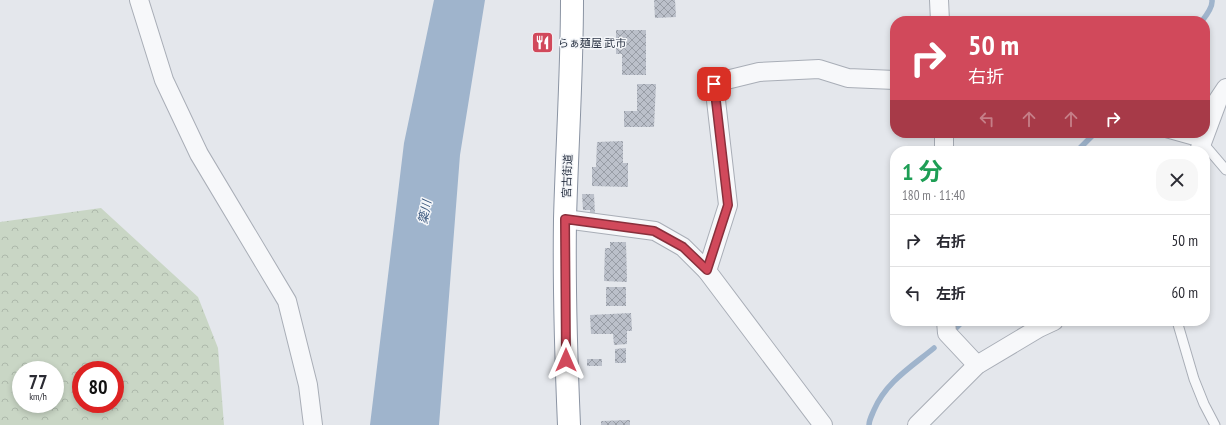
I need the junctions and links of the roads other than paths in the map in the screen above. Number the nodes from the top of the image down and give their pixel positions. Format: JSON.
{"nodes":[{"id":1,"x":139,"y":0,"type":"edge"},
{"id":2,"x":572,"y":0,"type":"edge"},
{"id":3,"x":939,"y":0,"type":"edge"},
{"id":4,"x":940,"y":16,"type":"edge"},
{"id":5,"x":890,"y":80,"type":"edge"},
{"id":6,"x":1226,"y":88,"type":"edge"},
{"id":7,"x":1210,"y":122,"type":"edge"},
{"id":8,"x":1179,"y":138,"type":"edge"},
{"id":9,"x":1199,"y":146,"type":"edge"},
{"id":10,"x":1210,"y":155,"type":"edge"},
{"id":11,"x":1226,"y":170,"type":"edge"},
{"id":12,"x":565,"y":219,"type":"junction"},
{"id":13,"x":707,"y":270,"type":"junction"},
{"id":14,"x":946,"y":326,"type":"edge"},
{"id":15,"x":1043,"y":326,"type":"edge"},
{"id":16,"x":1178,"y":326,"type":"edge"},
{"id":17,"x":977,"y":365,"type":"junction"},
{"id":18,"x":313,"y":425,"type":"edge"},
{"id":19,"x":569,"y":425,"type":"edge"},
{"id":20,"x":823,"y":425,"type":"edge"},
{"id":21,"x":916,"y":425,"type":"edge"},
{"id":22,"x":1215,"y":425,"type":"edge"}],
"edges":[{"from":1,"to":18,"type":"street"},
{"from":2,"to":12,"type":"highway","name":"宮古街道"},
{"from":3,"to":4,"type":"street"},
{"from":5,"to":13,"type":"street"},
{"from":6,"to":7,"type":"street"},
{"from":8,"to":9,"type":"lane"},
{"from":10,"to":11,"type":"lane"},
{"from":12,"to":13,"type":"street"},
{"from":12,"to":19,"type":"highway","name":"宮古街道"},
{"from":13,"to":20,"type":"street"},
{"from":14,"to":17,"type":"street"},
{"from":15,"to":17,"type":"street"},
{"from":16,"to":22,"type":"lane"},
{"from":17,"to":21,"type":"street"}]}
